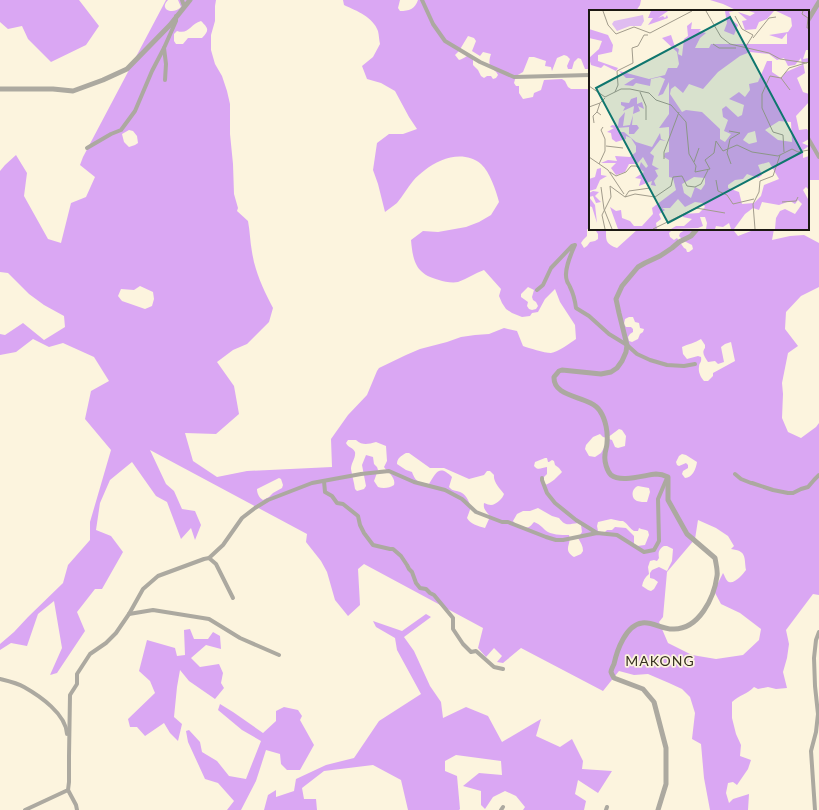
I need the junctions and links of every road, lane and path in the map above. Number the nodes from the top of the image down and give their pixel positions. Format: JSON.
{"nodes":[{"id":1,"x":182,"y":0,"type":"edge"},
{"id":2,"x":190,"y":0,"type":"edge"},
{"id":3,"x":422,"y":0,"type":"edge"},
{"id":4,"x":819,"y":2,"type":"edge"},
{"id":5,"x":184,"y":6,"type":"junction"},
{"id":6,"x":176,"y":16,"type":"junction"},
{"id":7,"x":809,"y":18,"type":"edge"},
{"id":8,"x":164,"y":48,"type":"junction"},
{"id":9,"x":589,"y":75,"type":"edge"},
{"id":10,"x":165,"y":80,"type":"dead end"},
{"id":11,"x":0,"y":89,"type":"edge"},
{"id":12,"x":809,"y":140,"type":"edge"},
{"id":13,"x":87,"y":148,"type":"dead end"},
{"id":14,"x":819,"y":157,"type":"edge"},
{"id":15,"x":696,"y":230,"type":"edge"},
{"id":16,"x":537,"y":290,"type":"dead end"},
{"id":17,"x":626,"y":345,"type":"junction"},
{"id":18,"x":695,"y":364,"type":"dead end"},
{"id":19,"x":735,"y":474,"type":"dead end"},
{"id":20,"x":819,"y":475,"type":"edge"},
{"id":21,"x":668,"y":476,"type":"junction"},
{"id":22,"x":542,"y":478,"type":"dead end"},
{"id":23,"x":324,"y":481,"type":"junction"},
{"id":24,"x":597,"y":533,"type":"junction"},
{"id":25,"x":209,"y":558,"type":"junction"},
{"id":26,"x":233,"y":598,"type":"dead end"},
{"id":27,"x":130,"y":614,"type":"junction"},
{"id":28,"x":819,"y":632,"type":"edge"},
{"id":29,"x":279,"y":655,"type":"dead end"},
{"id":30,"x":503,"y":669,"type":"dead end"},
{"id":31,"x":0,"y":679,"type":"edge"},
{"id":32,"x":69,"y":756,"type":"junction"},
{"id":33,"x":68,"y":790,"type":"junction"},
{"id":34,"x":25,"y":810,"type":"edge"},
{"id":35,"x":77,"y":810,"type":"edge"},
{"id":36,"x":658,"y":810,"type":"edge"},
{"id":37,"x":815,"y":810,"type":"edge"}],
"edges":[{"from":1,"to":5,"type":"street"},
{"from":2,"to":5,"type":"street"},
{"from":3,"to":9,"type":"street"},
{"from":4,"to":7,"type":"street"},
{"from":5,"to":6,"type":"street"},
{"from":6,"to":8,"type":"street"},
{"from":6,"to":11,"type":"street"},
{"from":8,"to":10,"type":"street"},
{"from":8,"to":13,"type":"street"},
{"from":12,"to":14,"type":"street"},
{"from":15,"to":17,"type":"street"},
{"from":16,"to":17,"type":"street"},
{"from":17,"to":18,"type":"street"},
{"from":17,"to":21,"type":"street"},
{"from":19,"to":20,"type":"street"},
{"from":21,"to":24,"type":"street"},
{"from":21,"to":36,"type":"street"},
{"from":22,"to":24,"type":"street"},
{"from":23,"to":24,"type":"street"},
{"from":23,"to":25,"type":"street"},
{"from":23,"to":30,"type":"street"},
{"from":25,"to":26,"type":"street"},
{"from":25,"to":27,"type":"street"},
{"from":27,"to":29,"type":"street"},
{"from":27,"to":32,"type":"street"},
{"from":28,"to":37,"type":"street"},
{"from":31,"to":32,"type":"street"},
{"from":32,"to":33,"type":"street"},
{"from":33,"to":34,"type":"street"},
{"from":33,"to":35,"type":"street"}]}
